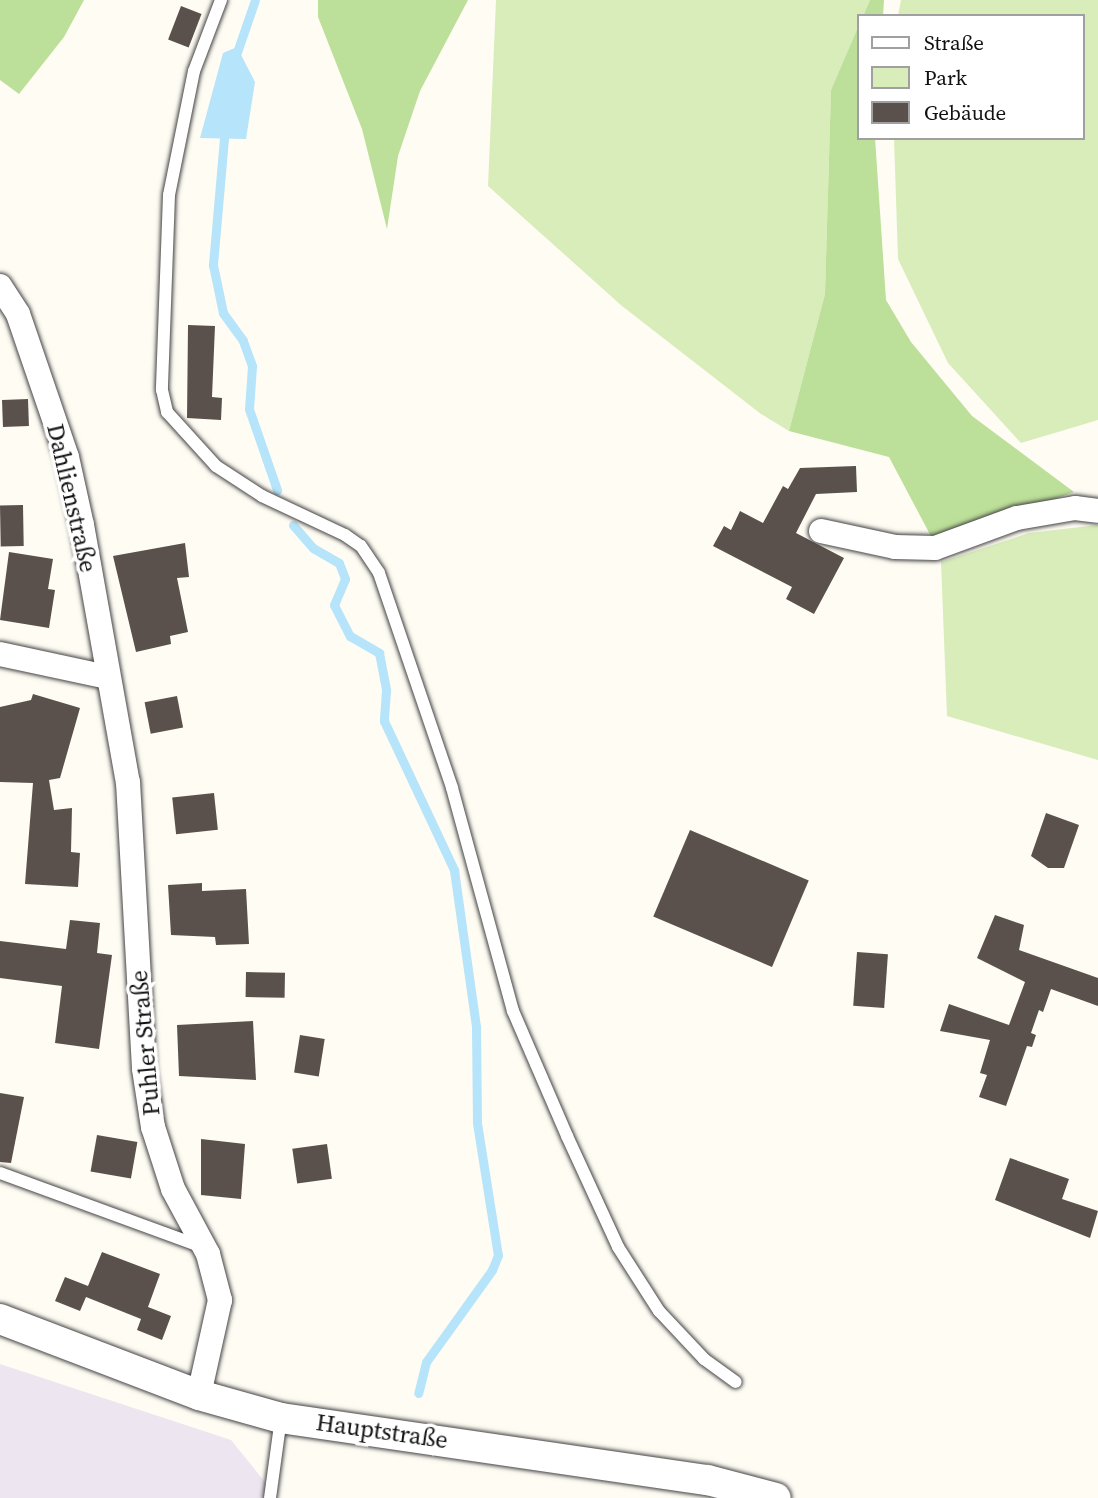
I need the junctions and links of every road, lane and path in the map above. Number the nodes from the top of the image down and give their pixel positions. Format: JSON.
{"nodes":[{"id":1,"x":221,"y":0,"type":"edge"},
{"id":2,"x":0,"y":286,"type":"edge"},
{"id":3,"x":1098,"y":511,"type":"edge"},
{"id":4,"x":821,"y":531,"type":"dead end"},
{"id":5,"x":0,"y":654,"type":"edge"},
{"id":6,"x":107,"y":677,"type":"junction"},
{"id":7,"x":0,"y":1173,"type":"edge"},
{"id":8,"x":206,"y":1249,"type":"junction"},
{"id":9,"x":0,"y":1319,"type":"edge"},
{"id":10,"x":736,"y":1382,"type":"dead end"},
{"id":11,"x":199,"y":1395,"type":"junction"},
{"id":12,"x":281,"y":1418,"type":"junction"},
{"id":13,"x":270,"y":1498,"type":"edge"},
{"id":14,"x":776,"y":1498,"type":"edge"}],
"edges":[{"from":1,"to":10,"type":"lane"},
{"from":2,"to":6,"type":"street","name":"Dahlienstraße"},
{"from":3,"to":4,"type":"street"},
{"from":5,"to":6,"type":"street"},
{"from":6,"to":8,"type":"street","name":"Puhler Straße"},
{"from":7,"to":8,"type":"lane"},
{"from":8,"to":11,"type":"street","name":"Puhler Straße"},
{"from":9,"to":11,"type":"street","name":"Hauptstraße"},
{"from":11,"to":12,"type":"street","name":"Hauptstraße"},
{"from":12,"to":13,"type":"lane"},
{"from":12,"to":14,"type":"street","name":"Hauptstraße"}]}
